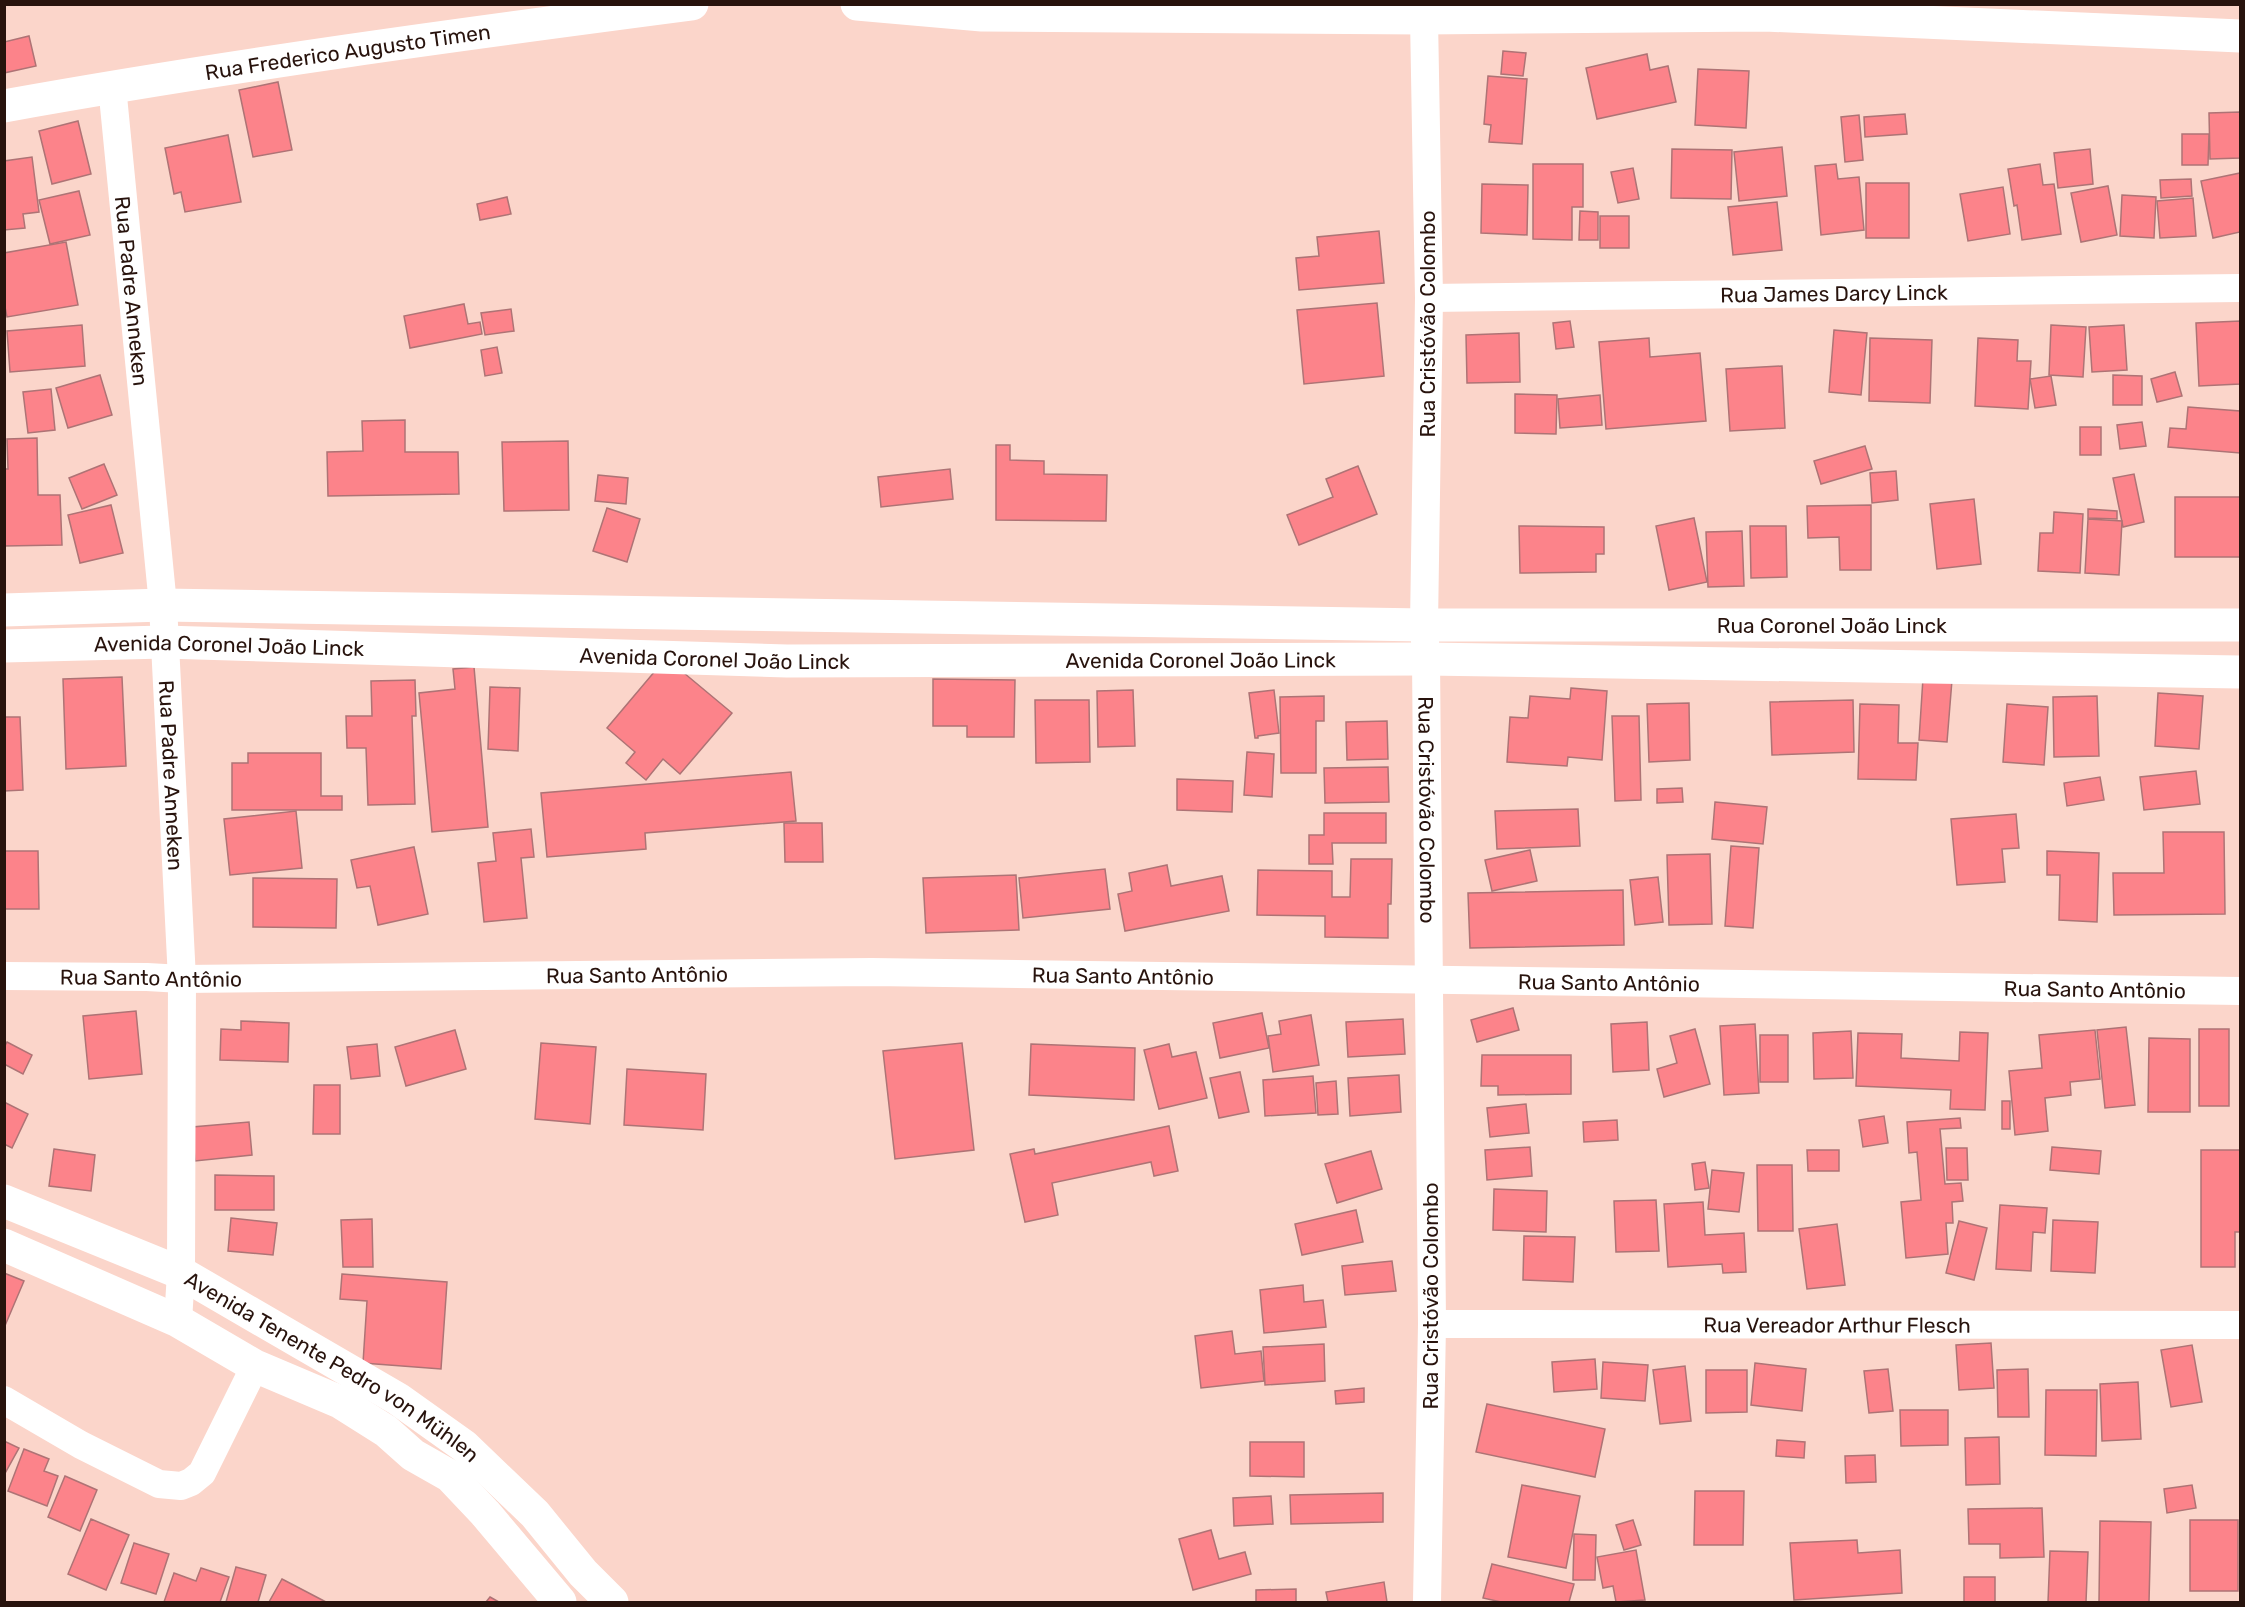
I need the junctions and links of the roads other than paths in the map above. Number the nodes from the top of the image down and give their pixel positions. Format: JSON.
{"nodes":[{"id":1,"x":692,"y":4,"type":"edge"},
{"id":2,"x":857,"y":4,"type":"edge"},
{"id":3,"x":1765,"y":10,"type":"edge"},
{"id":4,"x":1424,"y":18,"type":"junction"},
{"id":5,"x":2241,"y":36,"type":"edge"},
{"id":6,"x":112,"y":86,"type":"junction"},
{"id":7,"x":4,"y":106,"type":"edge"},
{"id":8,"x":2241,"y":288,"type":"edge"},
{"id":9,"x":1429,"y":297,"type":"junction"},
{"id":10,"x":163,"y":605,"type":"junction"},
{"id":11,"x":4,"y":610,"type":"edge"},
{"id":12,"x":1424,"y":625,"type":"junction"},
{"id":13,"x":2241,"y":625,"type":"edge"},
{"id":14,"x":164,"y":642,"type":"junction"},
{"id":15,"x":4,"y":646,"type":"edge"},
{"id":16,"x":1426,"y":659,"type":"junction"},
{"id":17,"x":2241,"y":672,"type":"edge"},
{"id":18,"x":4,"y":976,"type":"edge"},
{"id":19,"x":182,"y":979,"type":"junction"},
{"id":20,"x":1428,"y":979,"type":"junction"},
{"id":21,"x":2241,"y":990,"type":"edge"},
{"id":22,"x":4,"y":1201,"type":"edge"},
{"id":23,"x":4,"y":1245,"type":"edge"},
{"id":24,"x":181,"y":1273,"type":"junction"},
{"id":25,"x":178,"y":1321,"type":"junction"},
{"id":26,"x":1432,"y":1324,"type":"junction"},
{"id":27,"x":2241,"y":1325,"type":"edge"},
{"id":28,"x":255,"y":1366,"type":"junction"},
{"id":29,"x":4,"y":1400,"type":"edge"},
{"id":30,"x":560,"y":1602,"type":"edge"},
{"id":31,"x":612,"y":1602,"type":"edge"},
{"id":32,"x":1427,"y":1602,"type":"edge"}],
"edges":[{"from":1,"to":6,"type":"main road","name":"Rua Frederico Augusto Timen"},
{"from":2,"to":4,"type":"main road"},
{"from":3,"to":4,"type":"main road"},
{"from":3,"to":5,"type":"main road"},
{"from":4,"to":9,"type":"street","name":"Rua Cristóvão Colombo"},
{"from":6,"to":7,"type":"main road","name":"Rua Frederico Augusto Timen"},
{"from":6,"to":10,"type":"street","name":"Rua Padre Anneken"},
{"from":8,"to":9,"type":"street","name":"Rua James Darcy Linck"},
{"from":9,"to":12,"type":"street","name":"Rua Cristóvão Colombo"},
{"from":10,"to":11,"type":"main road","name":"Avenida Coronel João Linck"},
{"from":10,"to":12,"type":"main road","name":"Avenida Coronel João Linck"},
{"from":10,"to":14,"type":"street","name":"Rua Padre Anneken"},
{"from":12,"to":13,"type":"main road","name":"Rua Coronel João Linck"},
{"from":12,"to":16,"type":"street","name":"Rua Cristóvão Colombo"},
{"from":14,"to":15,"type":"main road","name":"Avenida Coronel João Linck"},
{"from":14,"to":16,"type":"main road","name":"Avenida Coronel João Linck"},
{"from":14,"to":19,"type":"street","name":"Rua Padre Anneken"},
{"from":16,"to":17,"type":"main road","name":"Rua Coronel João Linck"},
{"from":16,"to":20,"type":"street","name":"Rua Cristóvão Colombo"},
{"from":18,"to":19,"type":"street","name":"Rua Santo Antônio"},
{"from":19,"to":20,"type":"street","name":"Rua Santo Antônio"},
{"from":19,"to":24,"type":"street","name":"Rua Padre Anneken"},
{"from":20,"to":21,"type":"street","name":"Rua Santo Antônio"},
{"from":20,"to":26,"type":"street","name":"Rua Cristóvão Colombo"},
{"from":22,"to":24,"type":"main road","name":"Avenida Tenente Pedro von Mühlen"},
{"from":23,"to":25,"type":"main road","name":"Avenida Tenente Pedro von Mühlen"},
{"from":24,"to":25,"type":"street","name":"Rua Padre Anneken"},
{"from":24,"to":31,"type":"main road","name":"Avenida Tenente Pedro von Mühlen"},
{"from":25,"to":28,"type":"main road","name":"Avenida Tenente Pedro von Mühlen"},
{"from":26,"to":27,"type":"street","name":"Rua Vereador Arthur Flesch"},
{"from":26,"to":32,"type":"street","name":"Rua Cristóvão Colombo"},
{"from":28,"to":29,"type":"street"},
{"from":28,"to":30,"type":"main road","name":"Avenida Tenente Pedro von Mühlen"}]}
